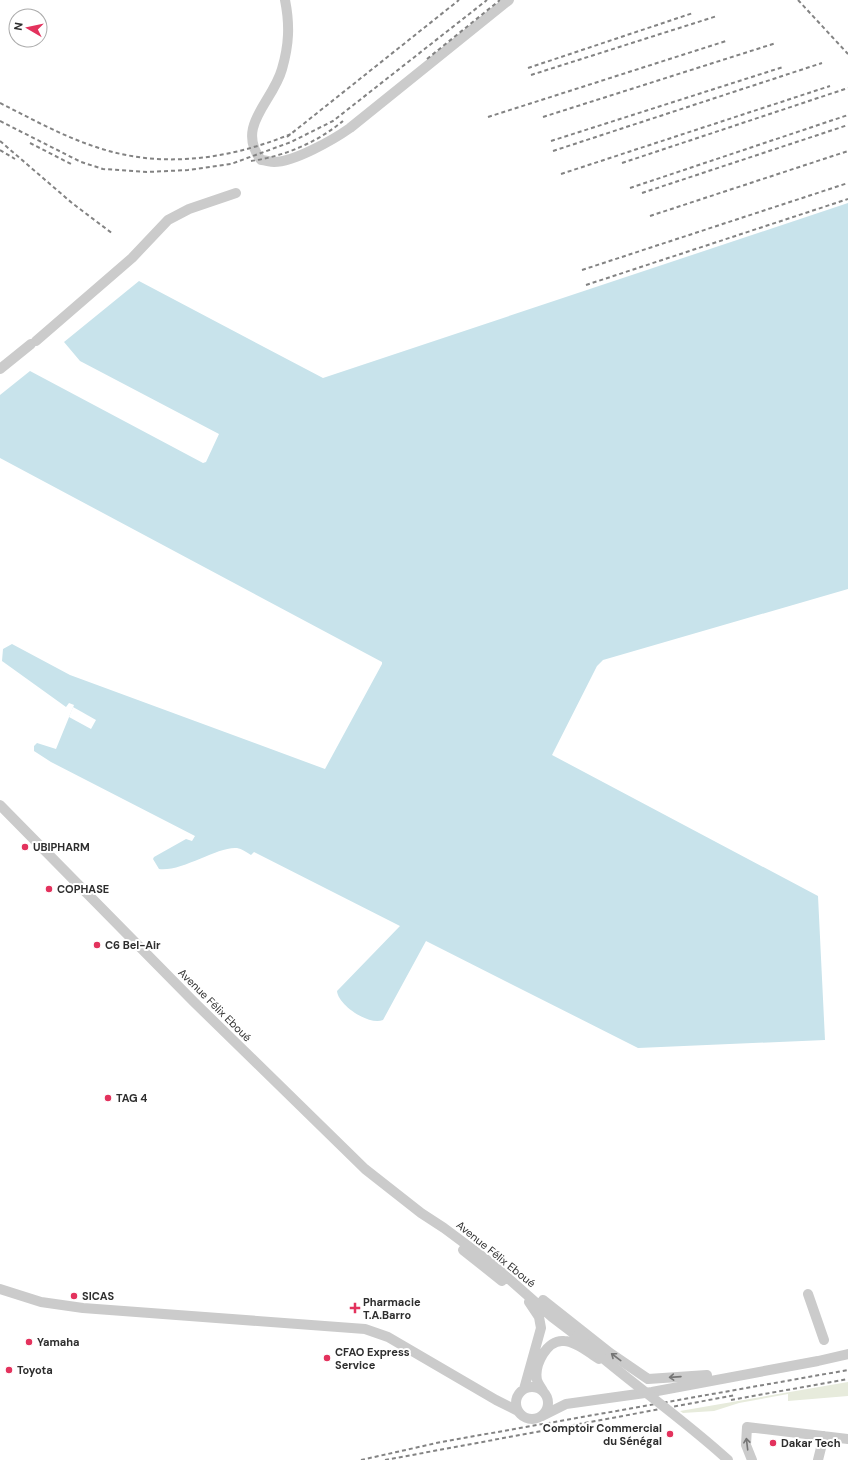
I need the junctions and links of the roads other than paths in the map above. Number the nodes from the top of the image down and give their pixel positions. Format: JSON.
{"nodes":[{"id":1,"x":285,"y":0,"type":"edge"},
{"id":2,"x":509,"y":0,"type":"edge"},
{"id":3,"x":236,"y":193,"type":"dead end"},
{"id":4,"x":0,"y":369,"type":"edge"},
{"id":5,"x":0,"y":805,"type":"edge"},
{"id":6,"x":421,"y":1213,"type":"junction"},
{"id":7,"x":491,"y":1263,"type":"junction"},
{"id":8,"x":0,"y":1289,"type":"edge"},
{"id":9,"x":808,"y":1294,"type":"dead end"},
{"id":10,"x":529,"y":1302,"type":"junction"},
{"id":11,"x":556,"y":1320,"type":"junction"},
{"id":12,"x":540,"y":1330,"type":"junction"},
{"id":13,"x":824,"y":1340,"type":"dead end"},
{"id":14,"x":577,"y":1341,"type":"junction"},
{"id":15,"x":552,"y":1343,"type":"junction"},
{"id":16,"x":848,"y":1354,"type":"edge"},
{"id":17,"x":741,"y":1374,"type":"junction"},
{"id":18,"x":648,"y":1379,"type":"junction"},
{"id":19,"x":522,"y":1391,"type":"junction"},
{"id":20,"x":652,"y":1392,"type":"junction"},
{"id":21,"x":545,"y":1393,"type":"junction"},
{"id":22,"x":496,"y":1400,"type":"junction"},
{"id":23,"x":566,"y":1404,"type":"junction"},
{"id":24,"x":518,"y":1411,"type":"junction"},
{"id":25,"x":542,"y":1416,"type":"junction"},
{"id":26,"x":824,"y":1436,"type":"junction"},
{"id":27,"x":848,"y":1439,"type":"edge"},
{"id":28,"x":728,"y":1460,"type":"edge"},
{"id":29,"x":752,"y":1460,"type":"edge"},
{"id":30,"x":818,"y":1460,"type":"edge"}],
"edges":[{"from":1,"to":2,"type":"street"},
{"from":3,"to":4,"type":"street"},
{"from":5,"to":6,"type":"street","name":"Avenue Félix Eboué"},
{"from":6,"to":7,"type":"street","name":"Avenue Félix Eboué"},
{"from":6,"to":10,"type":"street","name":"Avenue Félix Eboué"},
{"from":7,"to":11,"type":"street","name":"Avenue Félix Eboué"},
{"from":18,"to":7,"type":"street","one_way":true},
{"from":8,"to":22,"type":"street"},
{"from":9,"to":13,"type":"street"},
{"from":10,"to":11,"type":"street","name":"Avenue Félix Eboué"},
{"from":10,"to":12,"type":"street"},
{"from":11,"to":12,"type":"street"},
{"from":11,"to":14,"type":"street","name":"Avenue Félix Eboué"},
{"from":12,"to":15,"type":"street"},
{"from":12,"to":19,"type":"street"},
{"from":14,"to":15,"type":"street"},
{"from":14,"to":28,"type":"street","name":"Avenue Félix Eboué","bridge":true},
{"from":15,"to":21,"type":"street"},
{"from":16,"to":17,"type":"street"},
{"from":17,"to":18,"type":"street","one_way":true},
{"from":17,"to":20,"type":"street"},
{"from":18,"to":20,"type":"street"},
{"from":19,"to":21,"type":"street"},
{"from":19,"to":22,"type":"street"},
{"from":19,"to":24,"type":"street"},
{"from":20,"to":23,"type":"street"},
{"from":21,"to":23,"type":"street"},
{"from":21,"to":25,"type":"street"},
{"from":22,"to":24,"type":"street"},
{"from":23,"to":25,"type":"street"},
{"from":24,"to":25,"type":"street"},
{"from":26,"to":27,"type":"street"},
{"from":29,"to":26,"type":"street","one_way":true},
{"from":26,"to":30,"type":"street"}]}
